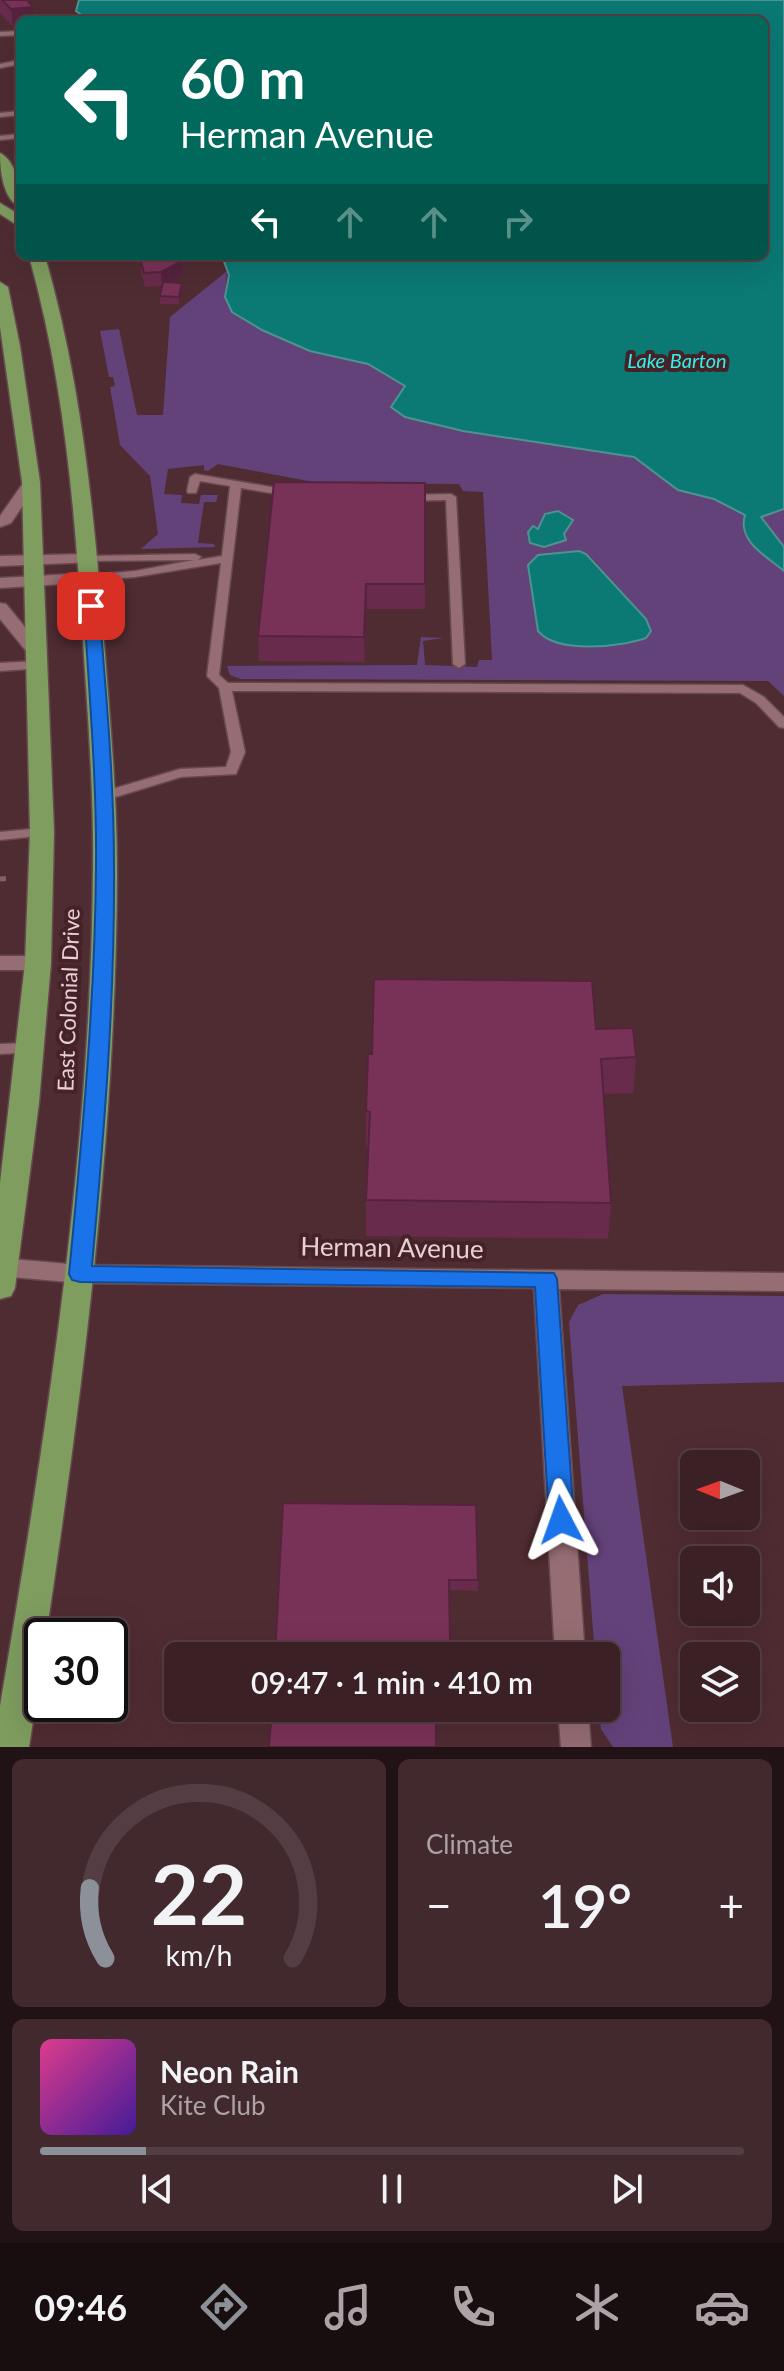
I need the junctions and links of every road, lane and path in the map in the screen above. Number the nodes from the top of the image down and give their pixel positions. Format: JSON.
{"nodes":[{"id":1,"x":9,"y":166,"type":"edge"},
{"id":2,"x":16,"y":188,"type":"edge"},
{"id":3,"x":38,"y":260,"type":"edge"},
{"id":4,"x":0,"y":287,"type":"edge"},
{"id":5,"x":4,"y":325,"type":"edge"},
{"id":6,"x":31,"y":482,"type":"junction"},
{"id":7,"x":236,"y":484,"type":"junction"},
{"id":8,"x":192,"y":491,"type":"dead end"},
{"id":9,"x":304,"y":496,"type":"edge"},
{"id":10,"x":392,"y":498,"type":"edge"},
{"id":11,"x":0,"y":522,"type":"edge"},
{"id":12,"x":228,"y":558,"type":"junction"},
{"id":13,"x":0,"y":561,"type":"edge"},
{"id":14,"x":88,"y":569,"type":"junction"},
{"id":15,"x":33,"y":572,"type":"junction"},
{"id":16,"x":0,"y":583,"type":"edge"},
{"id":17,"x":0,"y":608,"type":"edge"},
{"id":18,"x":37,"y":659,"type":"junction"},
{"id":19,"x":459,"y":664,"type":"dead end"},
{"id":20,"x":0,"y":667,"type":"edge"},
{"id":21,"x":225,"y":687,"type":"junction"},
{"id":22,"x":784,"y":724,"type":"edge"},
{"id":23,"x":104,"y":796,"type":"junction"},
{"id":24,"x":42,"y":832,"type":"junction"},
{"id":25,"x":0,"y":836,"type":"edge"},
{"id":26,"x":12,"y":878,"type":"dead end"},
{"id":27,"x":0,"y":879,"type":"edge"},
{"id":28,"x":0,"y":963,"type":"edge"},
{"id":29,"x":38,"y":963,"type":"junction"},
{"id":30,"x":30,"y":1048,"type":"junction"},
{"id":31,"x":0,"y":1049,"type":"edge"},
{"id":32,"x":1,"y":1274,"type":"edge"},
{"id":33,"x":80,"y":1274,"type":"junction"},
{"id":34,"x":546,"y":1279,"type":"junction"},
{"id":35,"x":784,"y":1282,"type":"edge"},
{"id":36,"x":569,"y":1642,"type":"edge"},
{"id":37,"x":574,"y":1722,"type":"edge"},
{"id":38,"x":9,"y":1728,"type":"edge"},
{"id":39,"x":576,"y":1747,"type":"edge"}],
"edges":[{"from":1,"to":2,"type":"highway"},
{"from":3,"to":14,"type":"highway","name":"East Colonial Drive"},
{"from":4,"to":5,"type":"highway","name":"East Colonial Drive"},
{"from":5,"to":6,"type":"highway","name":"East Colonial Drive"},
{"from":6,"to":11,"type":"street"},
{"from":6,"to":15,"type":"highway","name":"East Colonial Drive"},
{"from":7,"to":8,"type":"lane"},
{"from":7,"to":9,"type":"lane"},
{"from":7,"to":12,"type":"lane"},
{"from":10,"to":19,"type":"lane"},
{"from":12,"to":14,"type":"lane"},
{"from":12,"to":14,"type":"lane"},
{"from":12,"to":21,"type":"lane"},
{"from":13,"to":15,"type":"street"},
{"from":14,"to":15,"type":"street"},
{"from":14,"to":23,"type":"highway","name":"East Colonial Drive"},
{"from":15,"to":16,"type":"street"},
{"from":15,"to":18,"type":"highway","name":"East Colonial Drive"},
{"from":17,"to":18,"type":"street"},
{"from":18,"to":20,"type":"lane"},
{"from":18,"to":24,"type":"highway","name":"East Colonial Drive"},
{"from":21,"to":22,"type":"lane"},
{"from":21,"to":23,"type":"lane"},
{"from":23,"to":33,"type":"highway","name":"East Colonial Drive"},
{"from":24,"to":25,"type":"lane"},
{"from":24,"to":29,"type":"highway","name":"East Colonial Drive"},
{"from":26,"to":27,"type":"path"},
{"from":28,"to":29,"type":"street"},
{"from":29,"to":30,"type":"highway","name":"East Colonial Drive"},
{"from":30,"to":31,"type":"lane"},
{"from":30,"to":32,"type":"highway","name":"East Colonial Drive"},
{"from":32,"to":33,"type":"street","name":"Herman Avenue"},
{"from":33,"to":34,"type":"street","name":"Herman Avenue"},
{"from":33,"to":38,"type":"highway","name":"East Colonial Drive"},
{"from":34,"to":35,"type":"street","name":"Herman Avenue"},
{"from":34,"to":36,"type":"street"},
{"from":37,"to":39,"type":"street"}]}
